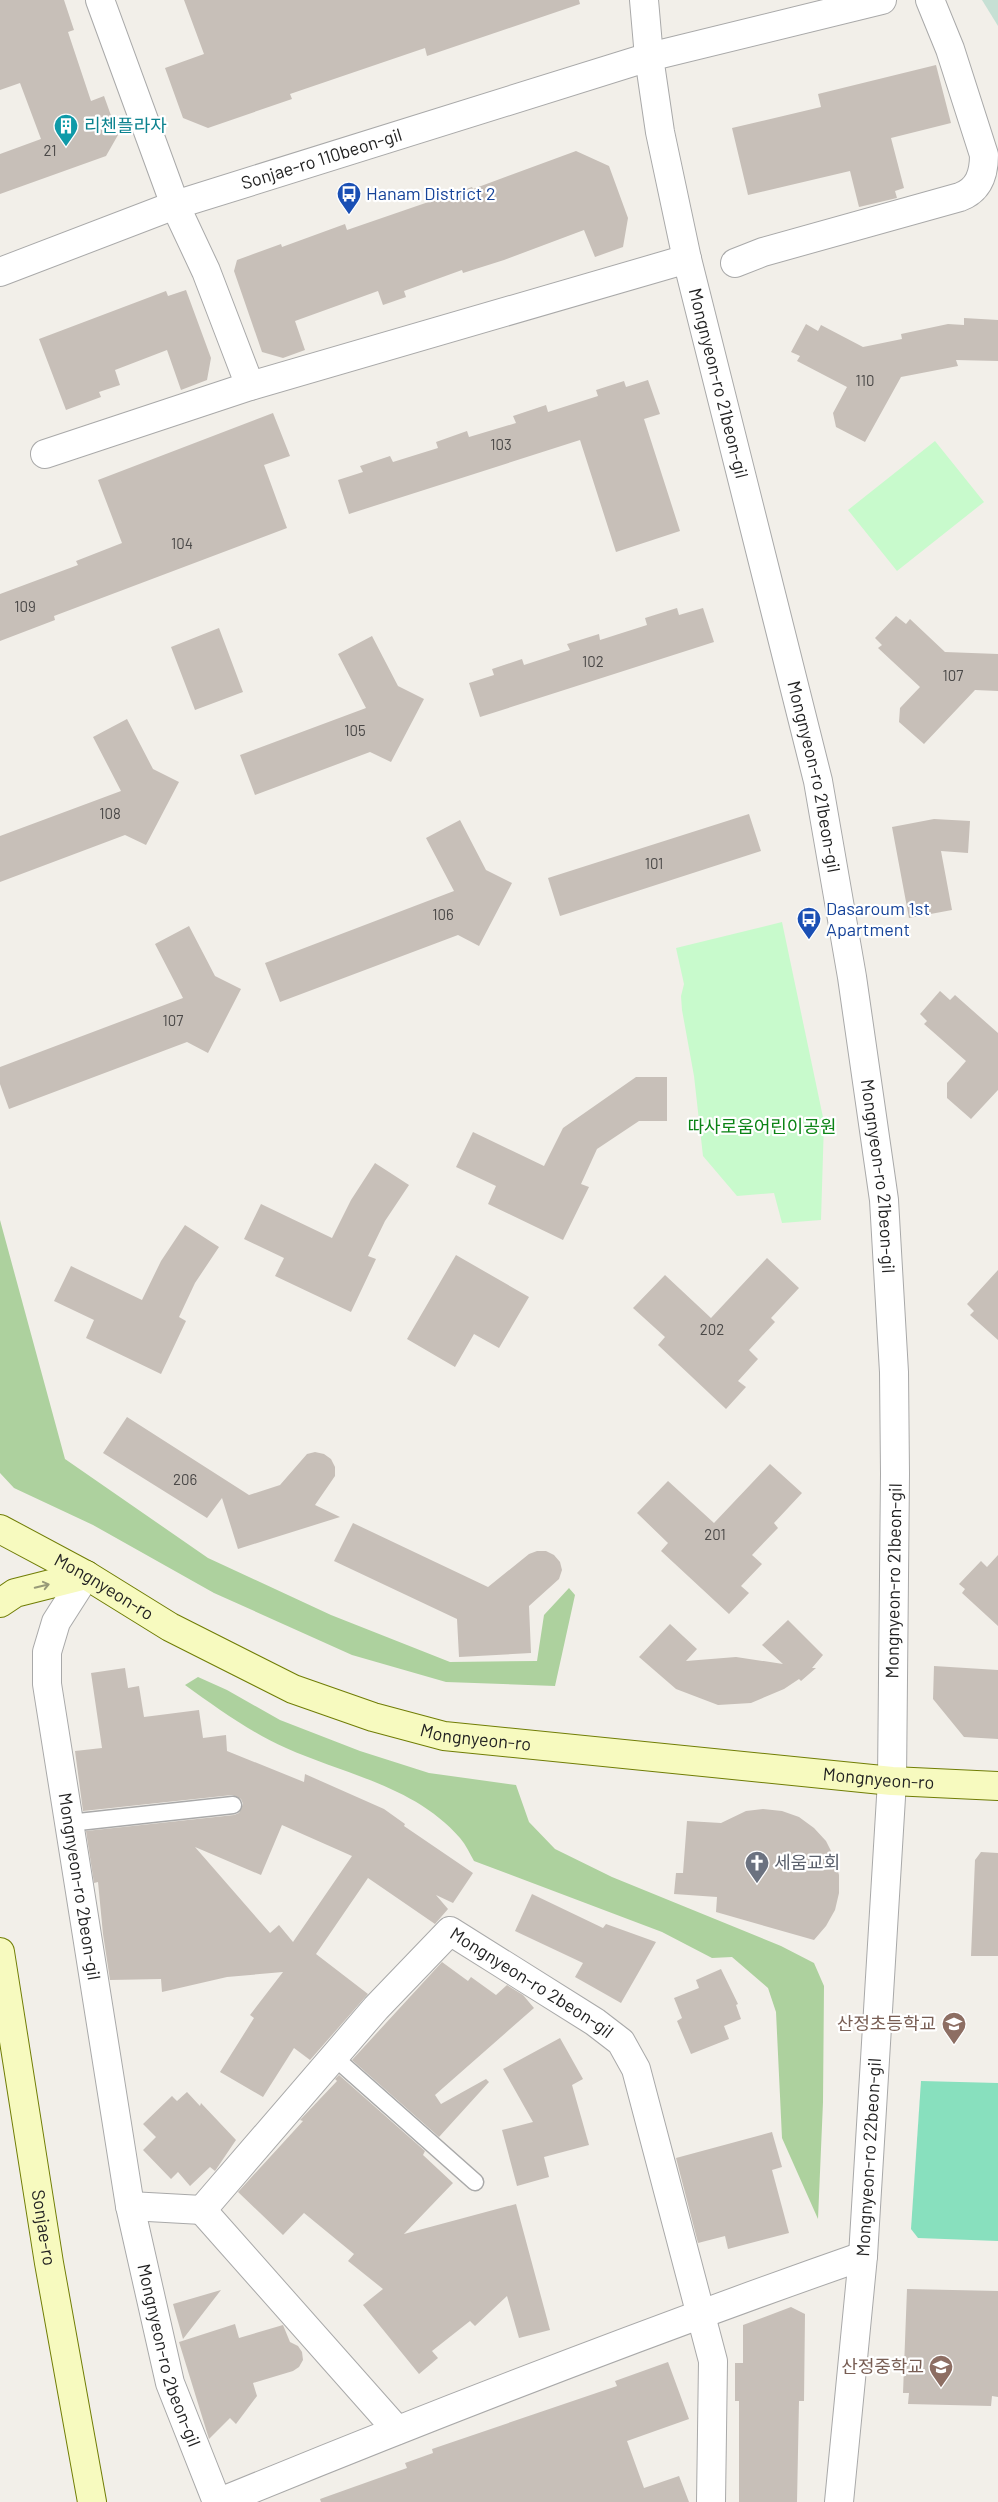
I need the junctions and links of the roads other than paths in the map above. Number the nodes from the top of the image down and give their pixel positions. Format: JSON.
{"nodes":[{"id":1,"x":100,"y":0,"type":"edge"},
{"id":2,"x":644,"y":0,"type":"edge"},
{"id":3,"x":882,"y":0,"type":"edge"},
{"id":4,"x":930,"y":0,"type":"edge"},
{"id":5,"x":649,"y":57,"type":"junction"},
{"id":6,"x":174,"y":205,"type":"junction"},
{"id":7,"x":687,"y":259,"type":"junction"},
{"id":8,"x":735,"y":263,"type":"dead end"},
{"id":9,"x":2,"y":267,"type":"edge"},
{"id":10,"x":250,"y":386,"type":"junction"},
{"id":11,"x":45,"y":454,"type":"dead end"},
{"id":12,"x":0,"y":1529,"type":"edge"},
{"id":13,"x":86,"y":1575,"type":"junction"},
{"id":14,"x":0,"y":1603,"type":"edge"},
{"id":15,"x":892,"y":1781,"type":"junction"},
{"id":16,"x":998,"y":1786,"type":"edge"},
{"id":17,"x":233,"y":1805,"type":"dead end"},
{"id":18,"x":70,"y":1824,"type":"junction"},
{"id":19,"x":0,"y":1952,"type":"edge"},
{"id":20,"x":334,"y":2057,"type":"junction"},
{"id":21,"x":475,"y":2182,"type":"dead end"},
{"id":22,"x":130,"y":2206,"type":"junction"},
{"id":23,"x":202,"y":2210,"type":"junction"},
{"id":24,"x":863,"y":2256,"type":"junction"},
{"id":25,"x":700,"y":2314,"type":"junction"},
{"id":26,"x":397,"y":2430,"type":"junction"},
{"id":27,"x":92,"y":2502,"type":"edge"},
{"id":28,"x":219,"y":2502,"type":"edge"},
{"id":29,"x":711,"y":2502,"type":"edge"},
{"id":30,"x":839,"y":2502,"type":"edge"}],
"edges":[{"from":1,"to":6,"type":"street"},
{"from":2,"to":5,"type":"street","name":"Mongnyeon-ro 21beon-gil"},
{"from":3,"to":5,"type":"street","name":"Sonjae-ro 110beon-gil"},
{"from":4,"to":8,"type":"street"},
{"from":5,"to":6,"type":"street","name":"Sonjae-ro 110beon-gil"},
{"from":5,"to":7,"type":"street","name":"Mongnyeon-ro 21beon-gil"},
{"from":6,"to":9,"type":"street","name":"Sonjae-ro 110beon-gil"},
{"from":6,"to":10,"type":"street"},
{"from":7,"to":10,"type":"street"},
{"from":7,"to":15,"type":"street","name":"Mongnyeon-ro 21beon-gil"},
{"from":10,"to":11,"type":"street"},
{"from":12,"to":13,"type":"main road","name":"Mongnyeon-ro"},
{"from":14,"to":13,"type":"main road","one_way":true},
{"from":13,"to":15,"type":"main road","name":"Mongnyeon-ro"},
{"from":13,"to":18,"type":"street","name":"Mongnyeon-ro 2beon-gil"},
{"from":15,"to":16,"type":"main road","name":"Mongnyeon-ro"},
{"from":15,"to":24,"type":"street","name":"Mongnyeon-ro 22beon-gil"},
{"from":17,"to":18,"type":"lane"},
{"from":18,"to":22,"type":"street","name":"Mongnyeon-ro 2beon-gil"},
{"from":19,"to":27,"type":"main road","name":"Sonjae-ro"},
{"from":20,"to":21,"type":"lane"},
{"from":20,"to":23,"type":"street","name":"Mongnyeon-ro 2beon-gil"},
{"from":20,"to":25,"type":"street","name":"Mongnyeon-ro 2beon-gil"},
{"from":22,"to":23,"type":"street"},
{"from":22,"to":28,"type":"street","name":"Mongnyeon-ro 2beon-gil"},
{"from":23,"to":26,"type":"street"},
{"from":24,"to":25,"type":"street"},
{"from":24,"to":30,"type":"street","name":"Mongnyeon-ro 22beon-gil"},
{"from":25,"to":26,"type":"street"},
{"from":25,"to":29,"type":"street"},
{"from":26,"to":28,"type":"street"}]}
